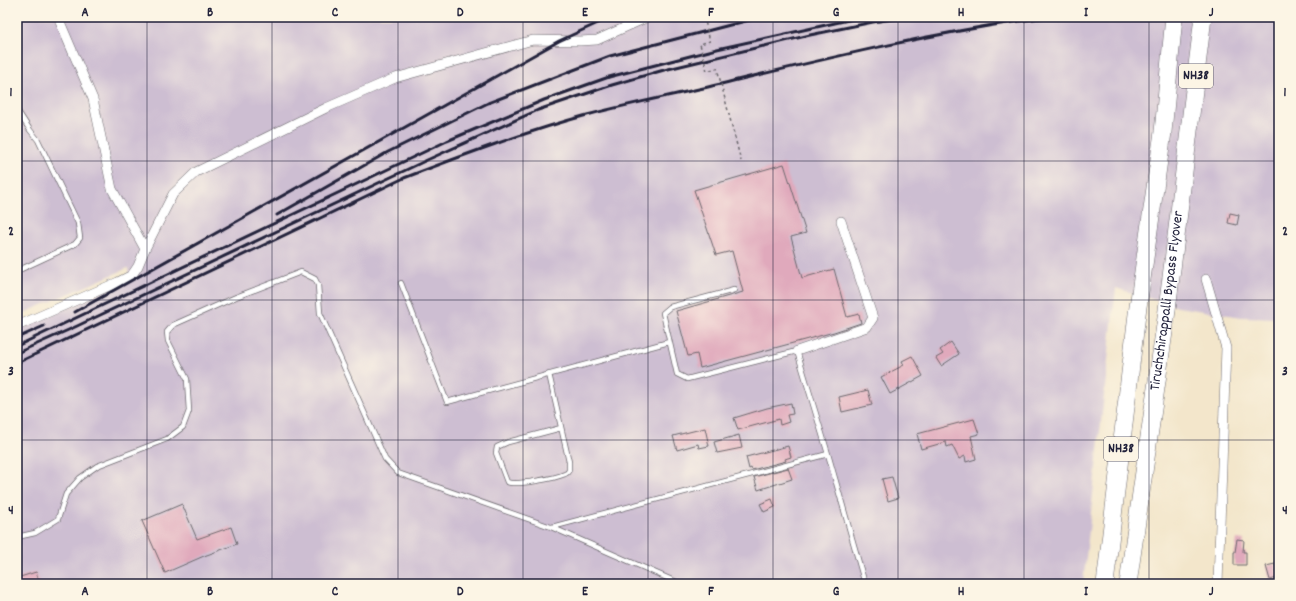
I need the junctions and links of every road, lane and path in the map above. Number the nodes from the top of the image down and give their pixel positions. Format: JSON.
{"nodes":[{"id":1,"x":60,"y":17,"type":"edge"},
{"id":2,"x":648,"y":17,"type":"edge"},
{"id":3,"x":704,"y":17,"type":"edge"},
{"id":4,"x":1174,"y":17,"type":"edge"},
{"id":5,"x":1203,"y":17,"type":"edge"},
{"id":6,"x":17,"y":110,"type":"edge"},
{"id":7,"x":741,"y":161,"type":"dead end"},
{"id":8,"x":841,"y":221,"type":"dead end"},
{"id":9,"x":145,"y":248,"type":"junction"},
{"id":10,"x":17,"y":271,"type":"edge"},
{"id":11,"x":1206,"y":279,"type":"dead end"},
{"id":12,"x":401,"y":283,"type":"dead end"},
{"id":13,"x":734,"y":290,"type":"dead end"},
{"id":14,"x":17,"y":326,"type":"edge"},
{"id":15,"x":669,"y":342,"type":"junction"},
{"id":16,"x":797,"y":351,"type":"junction"},
{"id":17,"x":549,"y":374,"type":"junction"},
{"id":18,"x":561,"y":428,"type":"junction"},
{"id":19,"x":828,"y":454,"type":"junction"},
{"id":20,"x":551,"y":527,"type":"junction"},
{"id":21,"x":17,"y":537,"type":"edge"},
{"id":22,"x":681,"y":584,"type":"edge"},
{"id":23,"x":865,"y":584,"type":"edge"},
{"id":24,"x":1105,"y":584,"type":"edge"},
{"id":25,"x":1128,"y":584,"type":"edge"},
{"id":26,"x":1218,"y":584,"type":"edge"}],
"edges":[{"from":1,"to":9,"type":"street"},
{"from":2,"to":9,"type":"street"},
{"from":3,"to":7,"type":"path","bridge":true},
{"from":4,"to":24,"type":"highway","name":"Tiruchchirappalli Bypass Flyover","number":"NH38"},
{"from":5,"to":25,"type":"highway","name":"Tiruchchirappalli Bypass Flyover","number":"NH38"},
{"from":6,"to":10,"type":"lane"},
{"from":8,"to":16,"type":"street"},
{"from":9,"to":14,"type":"street"},
{"from":11,"to":26,"type":"street"},
{"from":12,"to":17,"type":"lane"},
{"from":13,"to":15,"type":"lane"},
{"from":15,"to":16,"type":"lane"},
{"from":15,"to":17,"type":"lane"},
{"from":16,"to":19,"type":"lane"},
{"from":17,"to":18,"type":"lane"},
{"from":18,"to":18,"type":"lane"},
{"from":19,"to":20,"type":"lane"},
{"from":19,"to":23,"type":"lane"},
{"from":20,"to":21,"type":"lane"},
{"from":20,"to":22,"type":"lane"}]}
